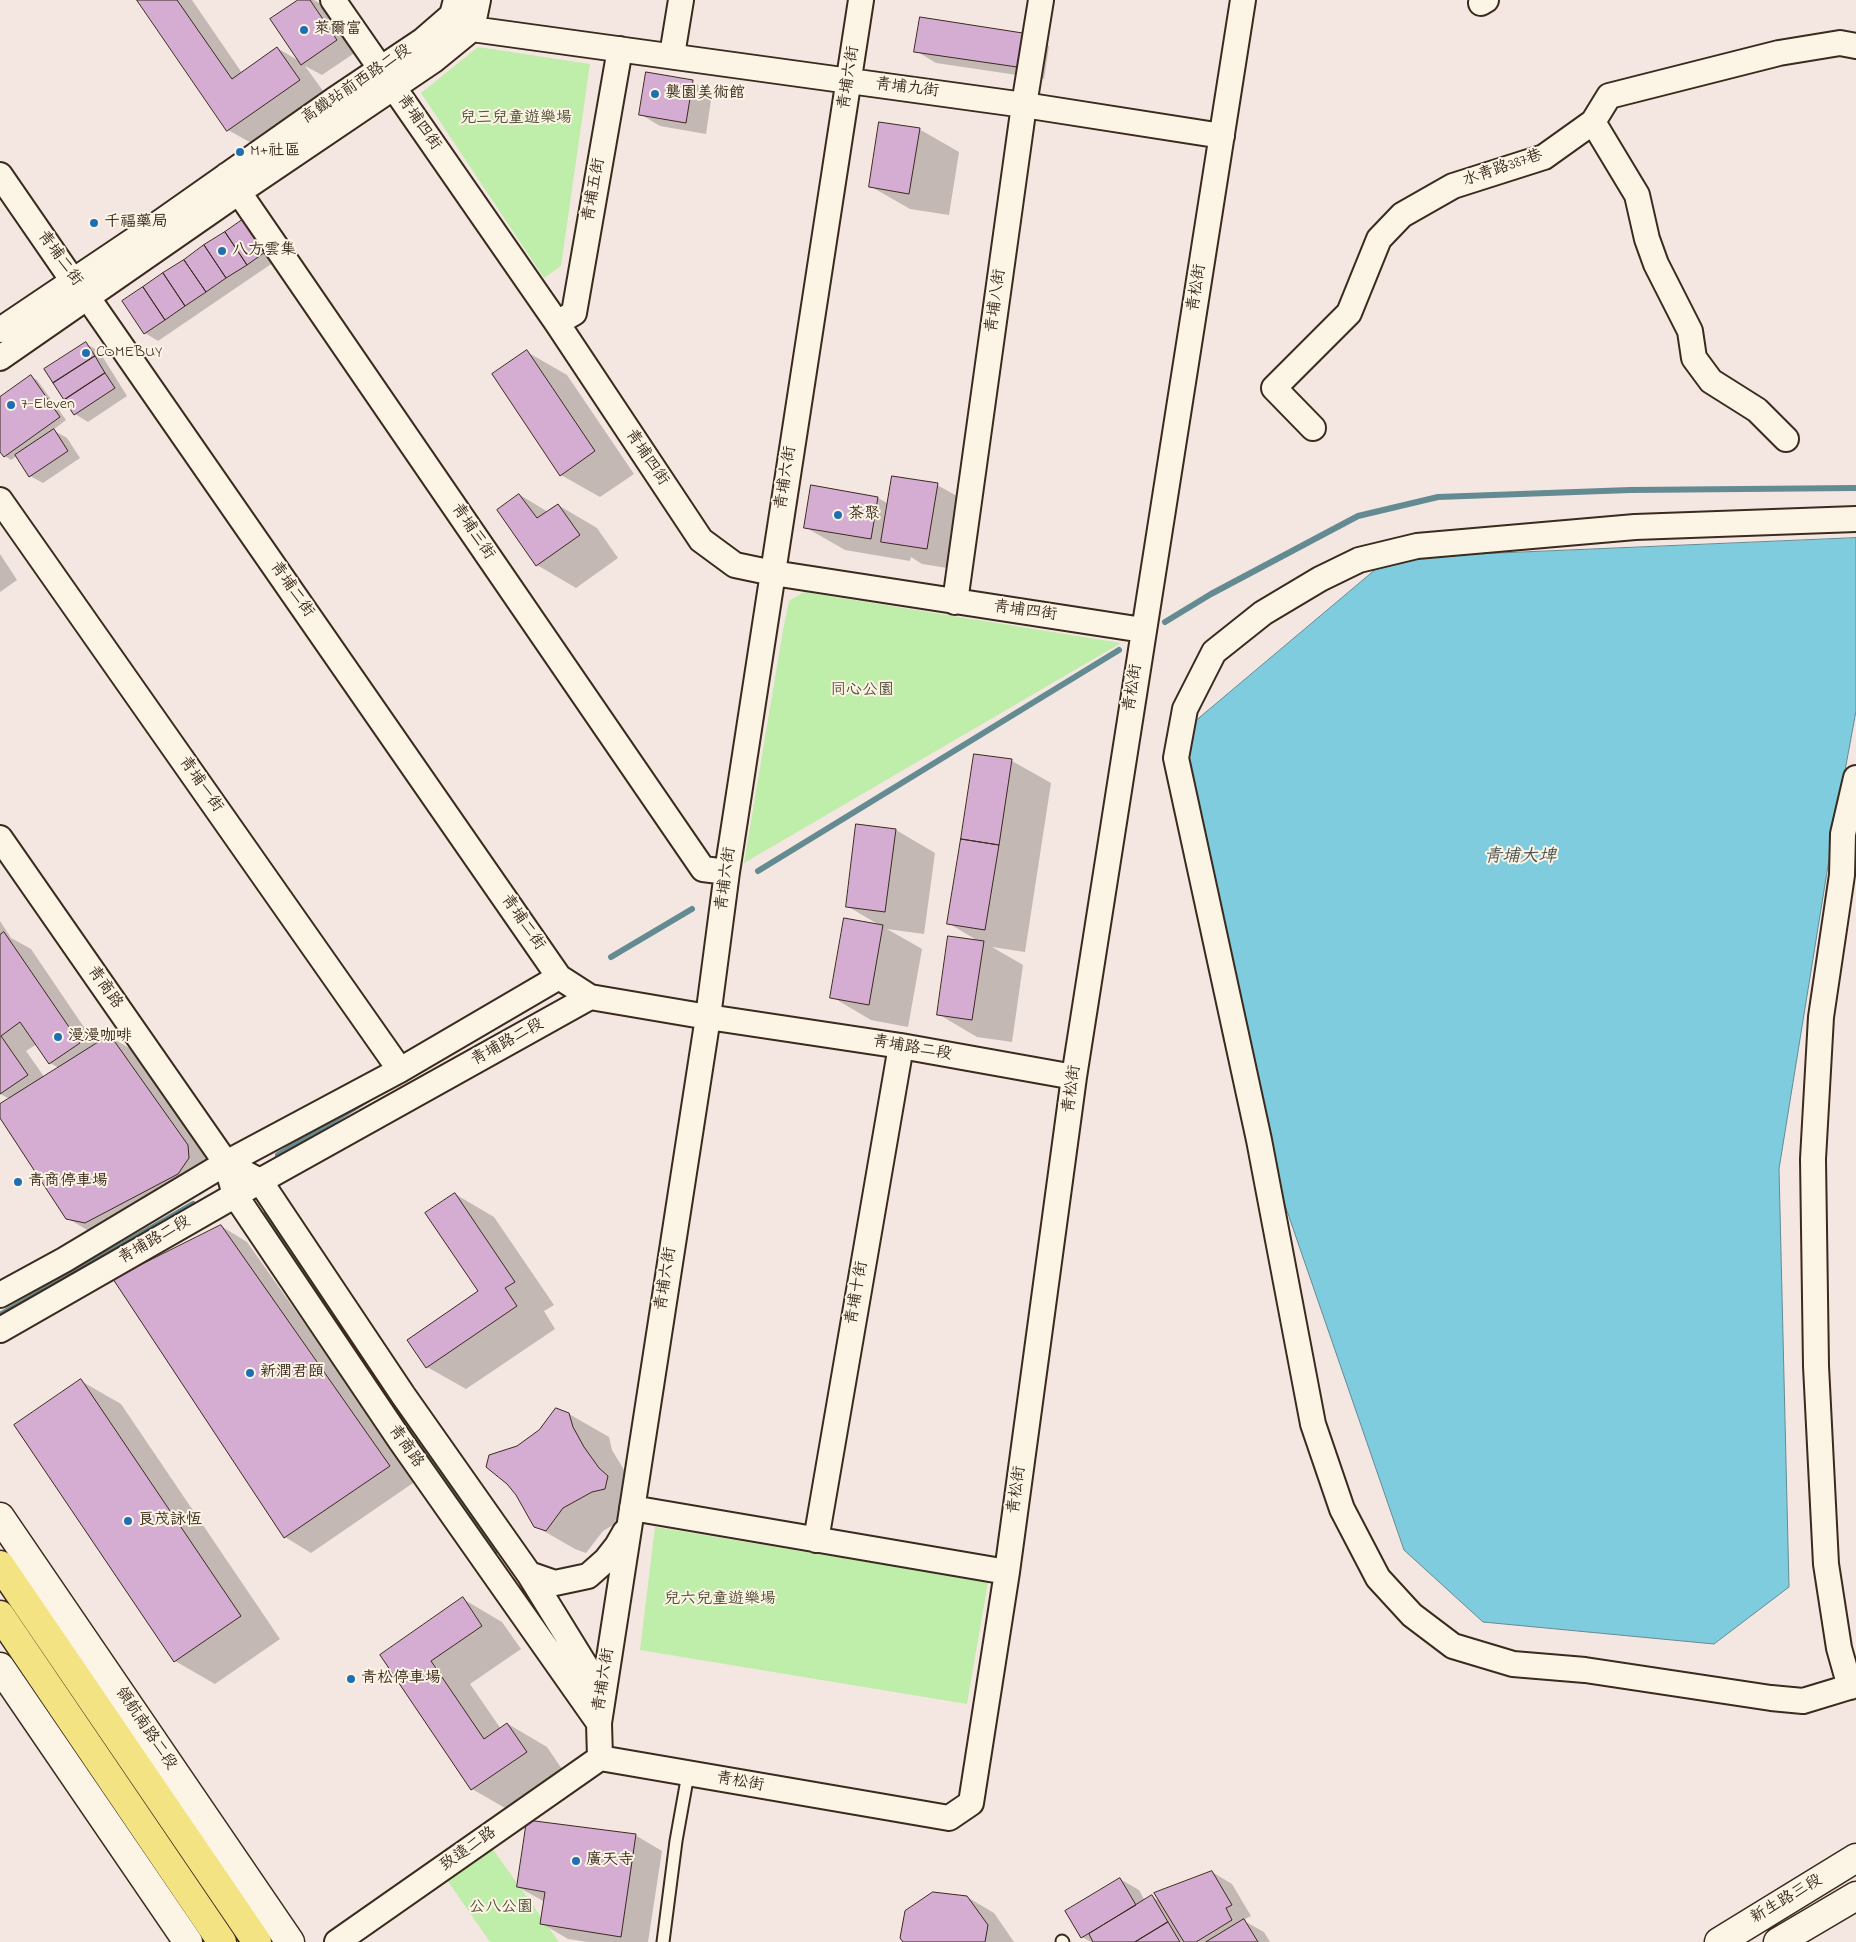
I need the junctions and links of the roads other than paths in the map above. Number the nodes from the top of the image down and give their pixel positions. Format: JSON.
{"nodes":[{"id":1,"x":333,"y":0,"type":"edge"},
{"id":2,"x":456,"y":0,"type":"edge"},
{"id":3,"x":478,"y":0,"type":"edge"},
{"id":4,"x":681,"y":0,"type":"edge"},
{"id":5,"x":861,"y":0,"type":"edge"},
{"id":6,"x":1041,"y":0,"type":"edge"},
{"id":7,"x":1243,"y":0,"type":"edge"},
{"id":8,"x":472,"y":29,"type":"junction"},
{"id":9,"x":1856,"y":46,"type":"edge"},
{"id":10,"x":620,"y":49,"type":"junction"},
{"id":11,"x":672,"y":55,"type":"junction"},
{"id":12,"x":387,"y":78,"type":"junction"},
{"id":13,"x":849,"y":82,"type":"junction"},
{"id":14,"x":1024,"y":105,"type":"junction"},
{"id":15,"x":1593,"y":122,"type":"junction"},
{"id":16,"x":1222,"y":136,"type":"junction"},
{"id":17,"x":0,"y":175,"type":"edge"},
{"id":18,"x":233,"y":184,"type":"junction"},
{"id":19,"x":81,"y":289,"type":"junction"},
{"id":20,"x":557,"y":323,"type":"junction"},
{"id":21,"x":0,"y":330,"type":"edge"},
{"id":22,"x":0,"y":358,"type":"edge"},
{"id":23,"x":1313,"y":428,"type":"dead end"},
{"id":24,"x":1786,"y":440,"type":"dead end"},
{"id":25,"x":0,"y":500,"type":"edge"},
{"id":26,"x":1856,"y":518,"type":"edge"},
{"id":27,"x":772,"y":573,"type":"junction"},
{"id":28,"x":955,"y":602,"type":"junction"},
{"id":29,"x":1143,"y":630,"type":"junction"},
{"id":30,"x":1856,"y":778,"type":"edge"},
{"id":31,"x":0,"y":838,"type":"edge"},
{"id":32,"x":727,"y":872,"type":"junction"},
{"id":33,"x":559,"y":976,"type":"junction"},
{"id":34,"x":590,"y":997,"type":"junction"},
{"id":35,"x":708,"y":1017,"type":"junction"},
{"id":36,"x":900,"y":1046,"type":"junction"},
{"id":37,"x":400,"y":1070,"type":"junction"},
{"id":38,"x":1074,"y":1077,"type":"junction"},
{"id":39,"x":226,"y":1163,"type":"junction"},
{"id":40,"x":260,"y":1181,"type":"junction"},
{"id":41,"x":235,"y":1195,"type":"junction"},
{"id":42,"x":0,"y":1295,"type":"edge"},
{"id":43,"x":0,"y":1330,"type":"edge"},
{"id":44,"x":630,"y":1516,"type":"junction"},
{"id":45,"x":0,"y":1517,"type":"edge"},
{"id":46,"x":816,"y":1540,"type":"junction"},
{"id":47,"x":0,"y":1565,"type":"edge"},
{"id":48,"x":1007,"y":1572,"type":"junction"},
{"id":49,"x":529,"y":1574,"type":"junction"},
{"id":50,"x":0,"y":1615,"type":"edge"},
{"id":51,"x":0,"y":1667,"type":"edge"},
{"id":52,"x":1853,"y":1686,"type":"edge"},
{"id":53,"x":604,"y":1694,"type":"junction"},
{"id":54,"x":599,"y":1723,"type":"junction"},
{"id":55,"x":600,"y":1758,"type":"junction"},
{"id":56,"x":688,"y":1774,"type":"junction"},
{"id":57,"x":1856,"y":1858,"type":"edge"},
{"id":58,"x":1856,"y":1896,"type":"edge"},
{"id":59,"x":188,"y":1942,"type":"edge"},
{"id":60,"x":222,"y":1942,"type":"edge"},
{"id":61,"x":257,"y":1942,"type":"edge"},
{"id":62,"x":290,"y":1942,"type":"edge"},
{"id":63,"x":337,"y":1942,"type":"edge"},
{"id":64,"x":663,"y":1942,"type":"edge"},
{"id":65,"x":1719,"y":1942,"type":"edge"},
{"id":66,"x":1778,"y":1942,"type":"edge"}],
"edges":[{"from":1,"to":12,"type":"street","name":"青埔四街"},
{"from":2,"to":12,"type":"street","name":"高鐵站前西路二段"},
{"from":3,"to":8,"type":"street"},
{"from":4,"to":11,"type":"street"},
{"from":5,"to":13,"type":"street","name":"青埔六街"},
{"from":6,"to":14,"type":"street","name":"青埔八街"},
{"from":7,"to":16,"type":"street","name":"青松街"},
{"from":8,"to":10,"type":"street","name":"青埔九街"},
{"from":8,"to":12,"type":"street","name":"高鐵站前西路二段"},
{"from":9,"to":15,"type":"street","name":"水青路387巷"},
{"from":10,"to":11,"type":"street","name":"青埔九街"},
{"from":10,"to":20,"type":"street","name":"青埔五街"},
{"from":11,"to":13,"type":"street","name":"青埔九街"},
{"from":12,"to":18,"type":"street","name":"高鐵站前西路二段"},
{"from":12,"to":20,"type":"street","name":"青埔四街"},
{"from":13,"to":14,"type":"street","name":"青埔九街"},
{"from":13,"to":27,"type":"street","name":"青埔六街"},
{"from":14,"to":16,"type":"street","name":"青埔九街"},
{"from":14,"to":28,"type":"street","name":"青埔八街"},
{"from":15,"to":23,"type":"street","name":"水青路387巷"},
{"from":15,"to":24,"type":"street"},
{"from":16,"to":29,"type":"street","name":"青松街"},
{"from":17,"to":19,"type":"street","name":"青埔二街"},
{"from":18,"to":19,"type":"street","name":"高鐵站前西路二段"},
{"from":18,"to":32,"type":"street","name":"青埔三街"},
{"from":19,"to":21,"type":"street","name":"高鐵站前西路二段"},
{"from":19,"to":22,"type":"street","name":"高鐵站前西路二段"},
{"from":19,"to":33,"type":"street","name":"青埔二街"},
{"from":20,"to":27,"type":"street","name":"青埔四街"},
{"from":25,"to":37,"type":"street","name":"青埔一街"},
{"from":26,"to":52,"type":"street"},
{"from":27,"to":28,"type":"street","name":"青埔四街"},
{"from":27,"to":32,"type":"street","name":"青埔六街"},
{"from":28,"to":29,"type":"street","name":"青埔四街"},
{"from":29,"to":38,"type":"street","name":"青松街"},
{"from":30,"to":52,"type":"street"},
{"from":31,"to":39,"type":"street","name":"青商路"},
{"from":32,"to":35,"type":"street","name":"青埔六街"},
{"from":33,"to":34,"type":"street","name":"青埔二街"},
{"from":33,"to":37,"type":"street","name":"青埔路二段"},
{"from":34,"to":35,"type":"street","name":"青埔路二段"},
{"from":34,"to":40,"type":"street","name":"青埔路二段"},
{"from":35,"to":36,"type":"street","name":"青埔路二段"},
{"from":35,"to":44,"type":"street","name":"青埔六街"},
{"from":36,"to":38,"type":"street","name":"青埔路二段"},
{"from":36,"to":46,"type":"street","name":"青埔十街"},
{"from":37,"to":39,"type":"street","name":"青埔路二段"},
{"from":38,"to":48,"type":"street","name":"青松街"},
{"from":39,"to":40,"type":"street","name":"青商路"},
{"from":39,"to":41,"type":"street","name":"青商路"},
{"from":39,"to":42,"type":"street","name":"青埔路二段"},
{"from":40,"to":41,"type":"street","name":"青埔路二段"},
{"from":40,"to":49,"type":"street","name":"青商路"},
{"from":41,"to":43,"type":"street","name":"青埔路二段"},
{"from":41,"to":54,"type":"street","name":"青商路"},
{"from":44,"to":46,"type":"street"},
{"from":44,"to":49,"type":"street"},
{"from":44,"to":53,"type":"street","name":"青埔六街"},
{"from":45,"to":62,"type":"street","name":"領航南路二段"},
{"from":46,"to":48,"type":"street"},
{"from":47,"to":61,"type":"main road","name":"領航南路二段"},
{"from":48,"to":56,"type":"street","name":"青松街"},
{"from":49,"to":53,"type":"street","name":"青商路"},
{"from":50,"to":60,"type":"main road"},
{"from":51,"to":59,"type":"street"},
{"from":53,"to":54,"type":"street","name":"青埔六街"},
{"from":54,"to":55,"type":"street","name":"青埔六街"},
{"from":55,"to":56,"type":"street","name":"青松街"},
{"from":55,"to":63,"type":"street","name":"致遠二路"},
{"from":56,"to":64,"type":"lane"},
{"from":57,"to":65,"type":"street","name":"新生路三段"},
{"from":58,"to":66,"type":"street","name":"新生路三段"}]}
